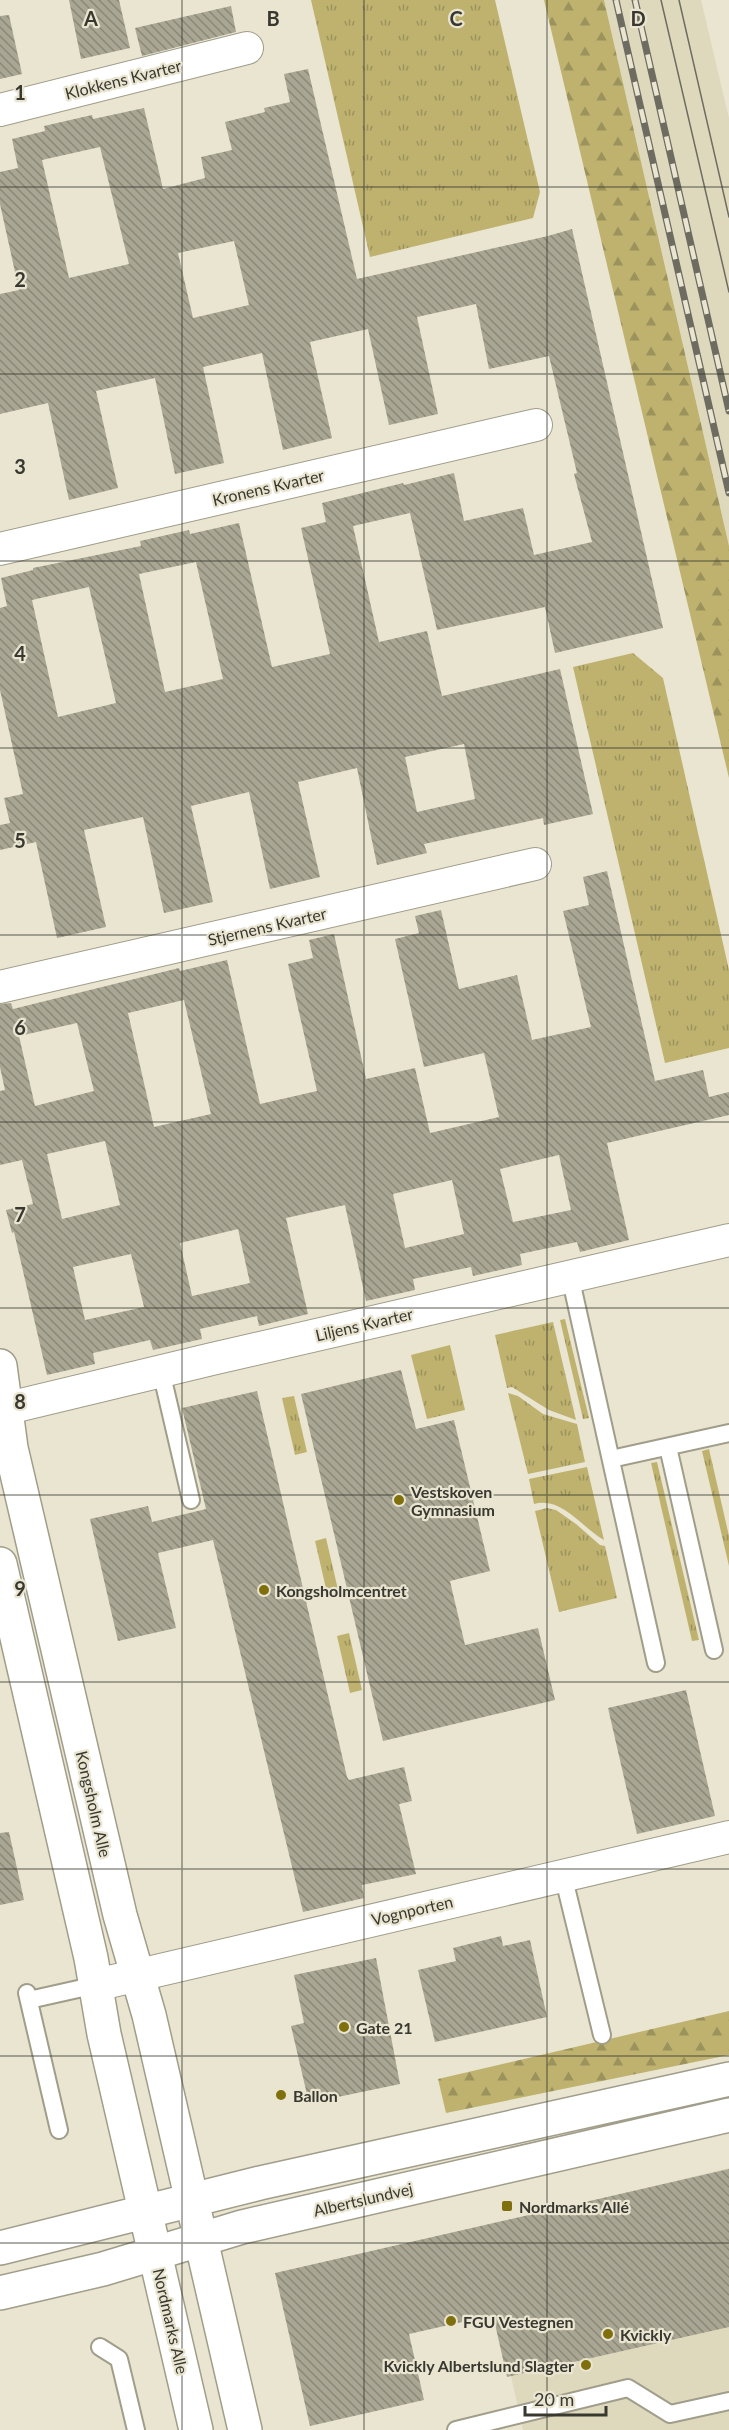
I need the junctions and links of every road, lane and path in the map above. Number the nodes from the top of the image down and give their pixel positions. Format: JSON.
{"nodes":[{"id":1,"x":247,"y":48,"type":"dead end"},
{"id":2,"x":0,"y":110,"type":"edge"},
{"id":3,"x":536,"y":425,"type":"dead end"},
{"id":4,"x":0,"y":549,"type":"edge"},
{"id":5,"x":534,"y":864,"type":"dead end"},
{"id":6,"x":0,"y":987,"type":"edge"},
{"id":7,"x":729,"y":1240,"type":"edge"},
{"id":8,"x":570,"y":1276,"type":"junction"},
{"id":9,"x":0,"y":1366,"type":"edge"},
{"id":10,"x":161,"y":1371,"type":"junction"},
{"id":11,"x":3,"y":1410,"type":"edge"},
{"id":12,"x":729,"y":1433,"type":"edge"},
{"id":13,"x":668,"y":1447,"type":"junction"},
{"id":14,"x":611,"y":1459,"type":"junction"},
{"id":15,"x":191,"y":1500,"type":"dead end"},
{"id":16,"x":0,"y":1564,"type":"edge"},
{"id":17,"x":714,"y":1650,"type":"dead end"},
{"id":18,"x":656,"y":1663,"type":"dead end"},
{"id":19,"x":729,"y":1837,"type":"edge"},
{"id":20,"x":563,"y":1875,"type":"junction"},
{"id":21,"x":137,"y":1975,"type":"junction"},
{"id":22,"x":96,"y":1985,"type":"junction"},
{"id":23,"x":602,"y":2035,"type":"dead end"},
{"id":24,"x":729,"y":2079,"type":"edge"},
{"id":25,"x":729,"y":2115,"type":"edge"},
{"id":26,"x":59,"y":2130,"type":"dead end"},
{"id":27,"x":192,"y":2200,"type":"junction"},
{"id":28,"x":146,"y":2212,"type":"junction"},
{"id":29,"x":201,"y":2240,"type":"junction"},
{"id":30,"x":0,"y":2248,"type":"edge"},
{"id":31,"x":155,"y":2253,"type":"junction"},
{"id":32,"x":0,"y":2293,"type":"edge"},
{"id":33,"x":100,"y":2347,"type":"dead end"},
{"id":34,"x":729,"y":2401,"type":"edge"},
{"id":35,"x":135,"y":2430,"type":"edge"},
{"id":36,"x":196,"y":2430,"type":"edge"},
{"id":37,"x":245,"y":2430,"type":"edge"},
{"id":38,"x":456,"y":2430,"type":"edge"}],
"edges":[{"from":1,"to":2,"type":"street","name":"Klokkens Kvarter"},
{"from":3,"to":4,"type":"street","name":"Kronens Kvarter"},
{"from":5,"to":6,"type":"street","name":"Stjernens Kvarter"},
{"from":7,"to":8,"type":"street","name":"Liljens Kvarter"},
{"from":8,"to":10,"type":"street","name":"Liljens Kvarter"},
{"from":8,"to":14,"type":"lane"},
{"from":9,"to":11,"type":"street","name":"Kongsholm Alle"},
{"from":10,"to":11,"type":"street","name":"Liljens Kvarter"},
{"from":10,"to":15,"type":"lane"},
{"from":11,"to":21,"type":"street","name":"Kongsholm Alle"},
{"from":12,"to":13,"type":"lane"},
{"from":13,"to":14,"type":"lane"},
{"from":13,"to":17,"type":"lane"},
{"from":14,"to":18,"type":"lane"},
{"from":16,"to":22,"type":"street"},
{"from":19,"to":20,"type":"street","name":"Vognporten"},
{"from":20,"to":21,"type":"street","name":"Vognporten"},
{"from":20,"to":23,"type":"lane"},
{"from":21,"to":22,"type":"street","name":"Vognporten"},
{"from":21,"to":27,"type":"street","name":"Kongsholm Alle"},
{"from":22,"to":26,"type":"lane"},
{"from":22,"to":28,"type":"street"},
{"from":24,"to":27,"type":"street"},
{"from":25,"to":29,"type":"street","name":"Albertslundvej"},
{"from":27,"to":28,"type":"street"},
{"from":27,"to":29,"type":"street","name":"Kongsholm Alle"},
{"from":28,"to":30,"type":"street"},
{"from":28,"to":31,"type":"street","name":"Nordmarks Alle"},
{"from":29,"to":31,"type":"street","name":"Albertslundvej"},
{"from":29,"to":37,"type":"street"},
{"from":31,"to":32,"type":"street","name":"Albertslundvej"},
{"from":31,"to":36,"type":"street","name":"Nordmarks Alle"},
{"from":33,"to":35,"type":"lane"},
{"from":34,"to":38,"type":"lane"}]}
